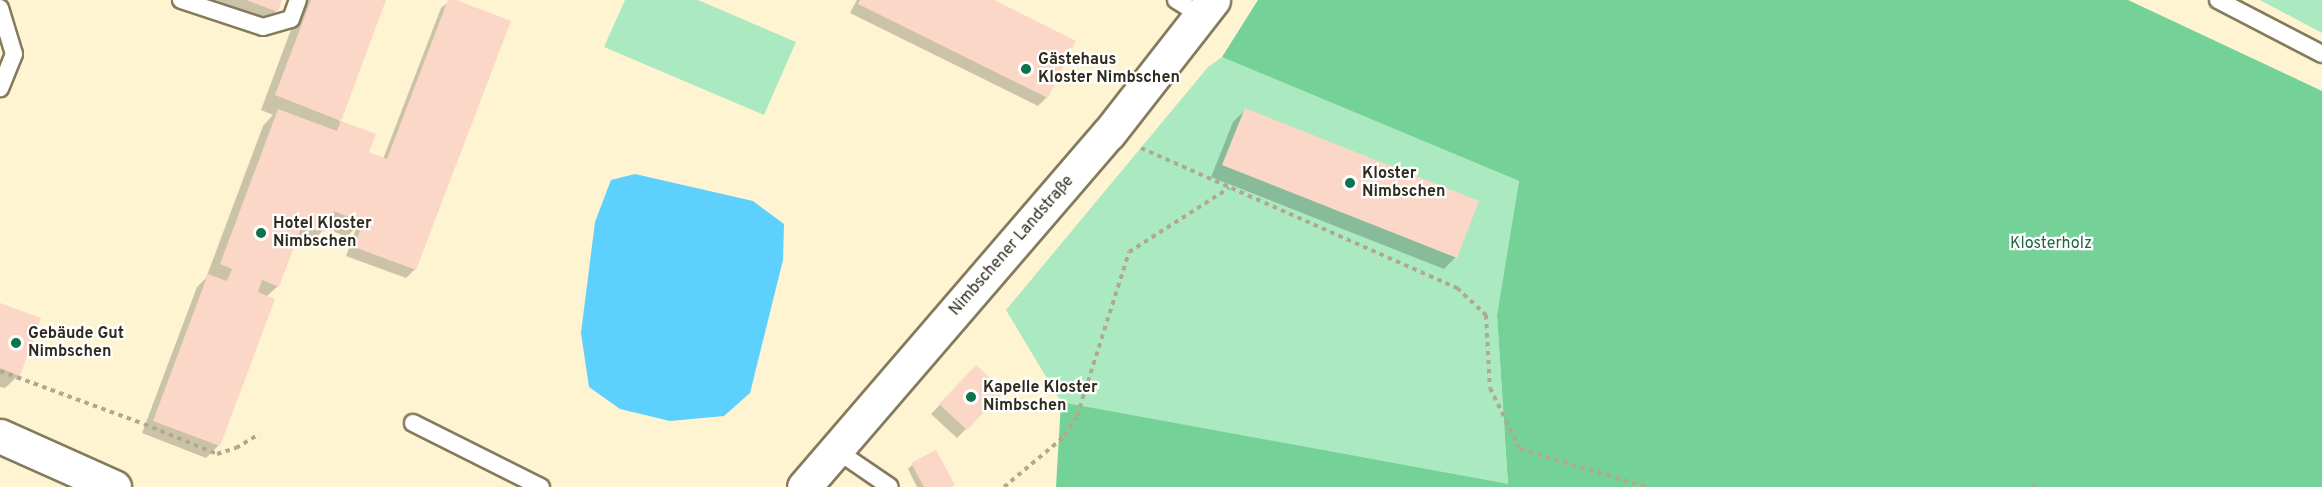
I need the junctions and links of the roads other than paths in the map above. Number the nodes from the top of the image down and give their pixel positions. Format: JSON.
{"nodes":[{"id":1,"x":181,"y":0,"type":"edge"},
{"id":2,"x":298,"y":0,"type":"edge"},
{"id":3,"x":2218,"y":0,"type":"edge"},
{"id":4,"x":1197,"y":5,"type":"edge"},
{"id":5,"x":0,"y":8,"type":"edge"},
{"id":6,"x":2322,"y":54,"type":"edge"},
{"id":7,"x":0,"y":88,"type":"edge"},
{"id":8,"x":412,"y":423,"type":"dead end"},
{"id":9,"x":0,"y":436,"type":"edge"},
{"id":10,"x":836,"y":450,"type":"junction"},
{"id":11,"x":114,"y":487,"type":"edge"},
{"id":12,"x":541,"y":487,"type":"edge"},
{"id":13,"x":804,"y":487,"type":"edge"},
{"id":14,"x":890,"y":487,"type":"edge"}],
"edges":[{"from":1,"to":2,"type":"lane"},
{"from":3,"to":6,"type":"lane"},
{"from":4,"to":10,"type":"street","name":"Nimbschener Landstraße"},
{"from":5,"to":7,"type":"lane"},
{"from":8,"to":12,"type":"lane"},
{"from":9,"to":11,"type":"street"},
{"from":10,"to":13,"type":"street","name":"Nimbschener Landstraße"},
{"from":10,"to":14,"type":"lane"}]}
